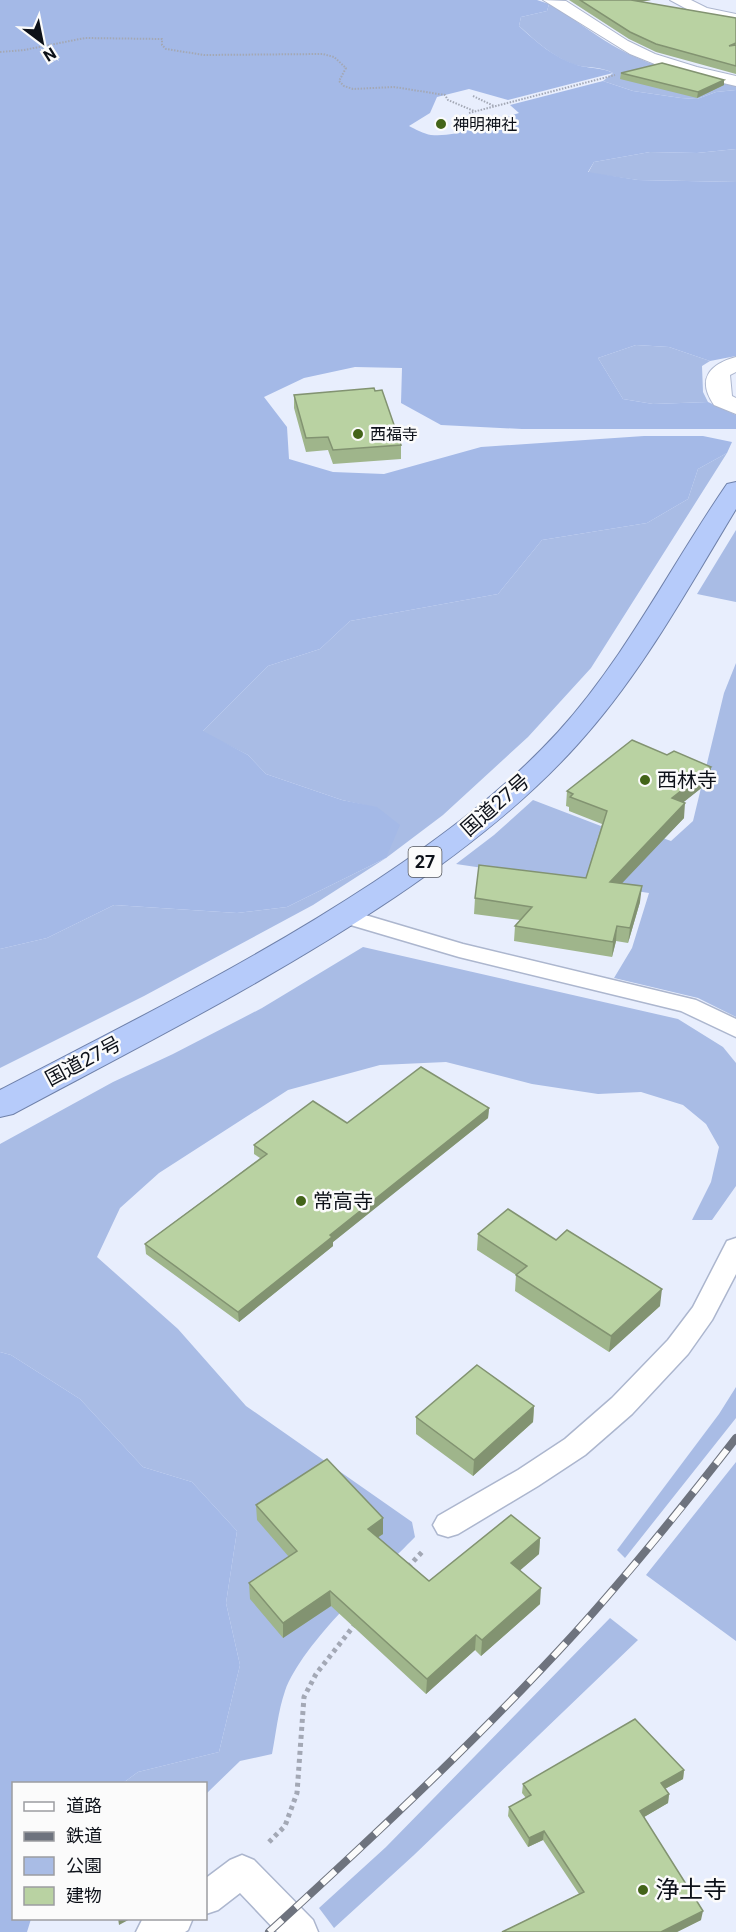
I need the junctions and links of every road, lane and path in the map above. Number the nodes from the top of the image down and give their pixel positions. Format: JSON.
{"nodes":[{"id":1,"x":551,"y":0,"type":"edge"},
{"id":2,"x":678,"y":0,"type":"edge"},
{"id":3,"x":736,"y":20,"type":"edge"},
{"id":4,"x":0,"y":52,"type":"edge"},
{"id":5,"x":662,"y":63,"type":"junction"},
{"id":6,"x":736,"y":81,"type":"edge"},
{"id":7,"x":473,"y":96,"type":"dead end"},
{"id":8,"x":495,"y":106,"type":"junction"},
{"id":9,"x":474,"y":111,"type":"junction"},
{"id":10,"x":469,"y":113,"type":"dead end"},
{"id":11,"x":736,"y":364,"type":"edge"},
{"id":12,"x":736,"y":407,"type":"edge"},
{"id":13,"x":736,"y":489,"type":"edge"},
{"id":14,"x":345,"y":916,"type":"junction"},
{"id":15,"x":736,"y":1029,"type":"edge"},
{"id":16,"x":0,"y":1105,"type":"edge"},
{"id":17,"x":736,"y":1248,"type":"edge"},
{"id":18,"x":448,"y":1525,"type":"joint"},
{"id":19,"x":400,"y":1576,"type":"edge"},
{"id":20,"x":361,"y":1617,"type":"edge"},
{"id":21,"x":242,"y":1871,"type":"junction"},
{"id":22,"x":207,"y":1897,"type":"edge"},
{"id":23,"x":173,"y":1920,"type":"edge"},
{"id":24,"x":153,"y":1932,"type":"edge"},
{"id":25,"x":302,"y":1932,"type":"edge"}],
"edges":[{"from":1,"to":5,"type":"street"},
{"from":2,"to":3,"type":"street"},
{"from":4,"to":9,"type":"path"},
{"from":5,"to":6,"type":"street"},
{"from":5,"to":8,"type":"path"},
{"from":7,"to":8,"type":"path"},
{"from":8,"to":9,"type":"path"},
{"from":9,"to":10,"type":"path"},
{"from":11,"to":12,"type":"street"},
{"from":13,"to":14,"type":"highway","name":"国道27号","number":"27"},
{"from":14,"to":15,"type":"lane"},
{"from":14,"to":16,"type":"highway","name":"国道27号","number":"27"},
{"from":17,"to":18,"type":"lane"},
{"from":18,"to":19,"type":"path"},
{"from":20,"to":21,"type":"path"},
{"from":21,"to":22,"type":"lane"},
{"from":21,"to":25,"type":"lane"},
{"from":23,"to":24,"type":"lane"}]}
